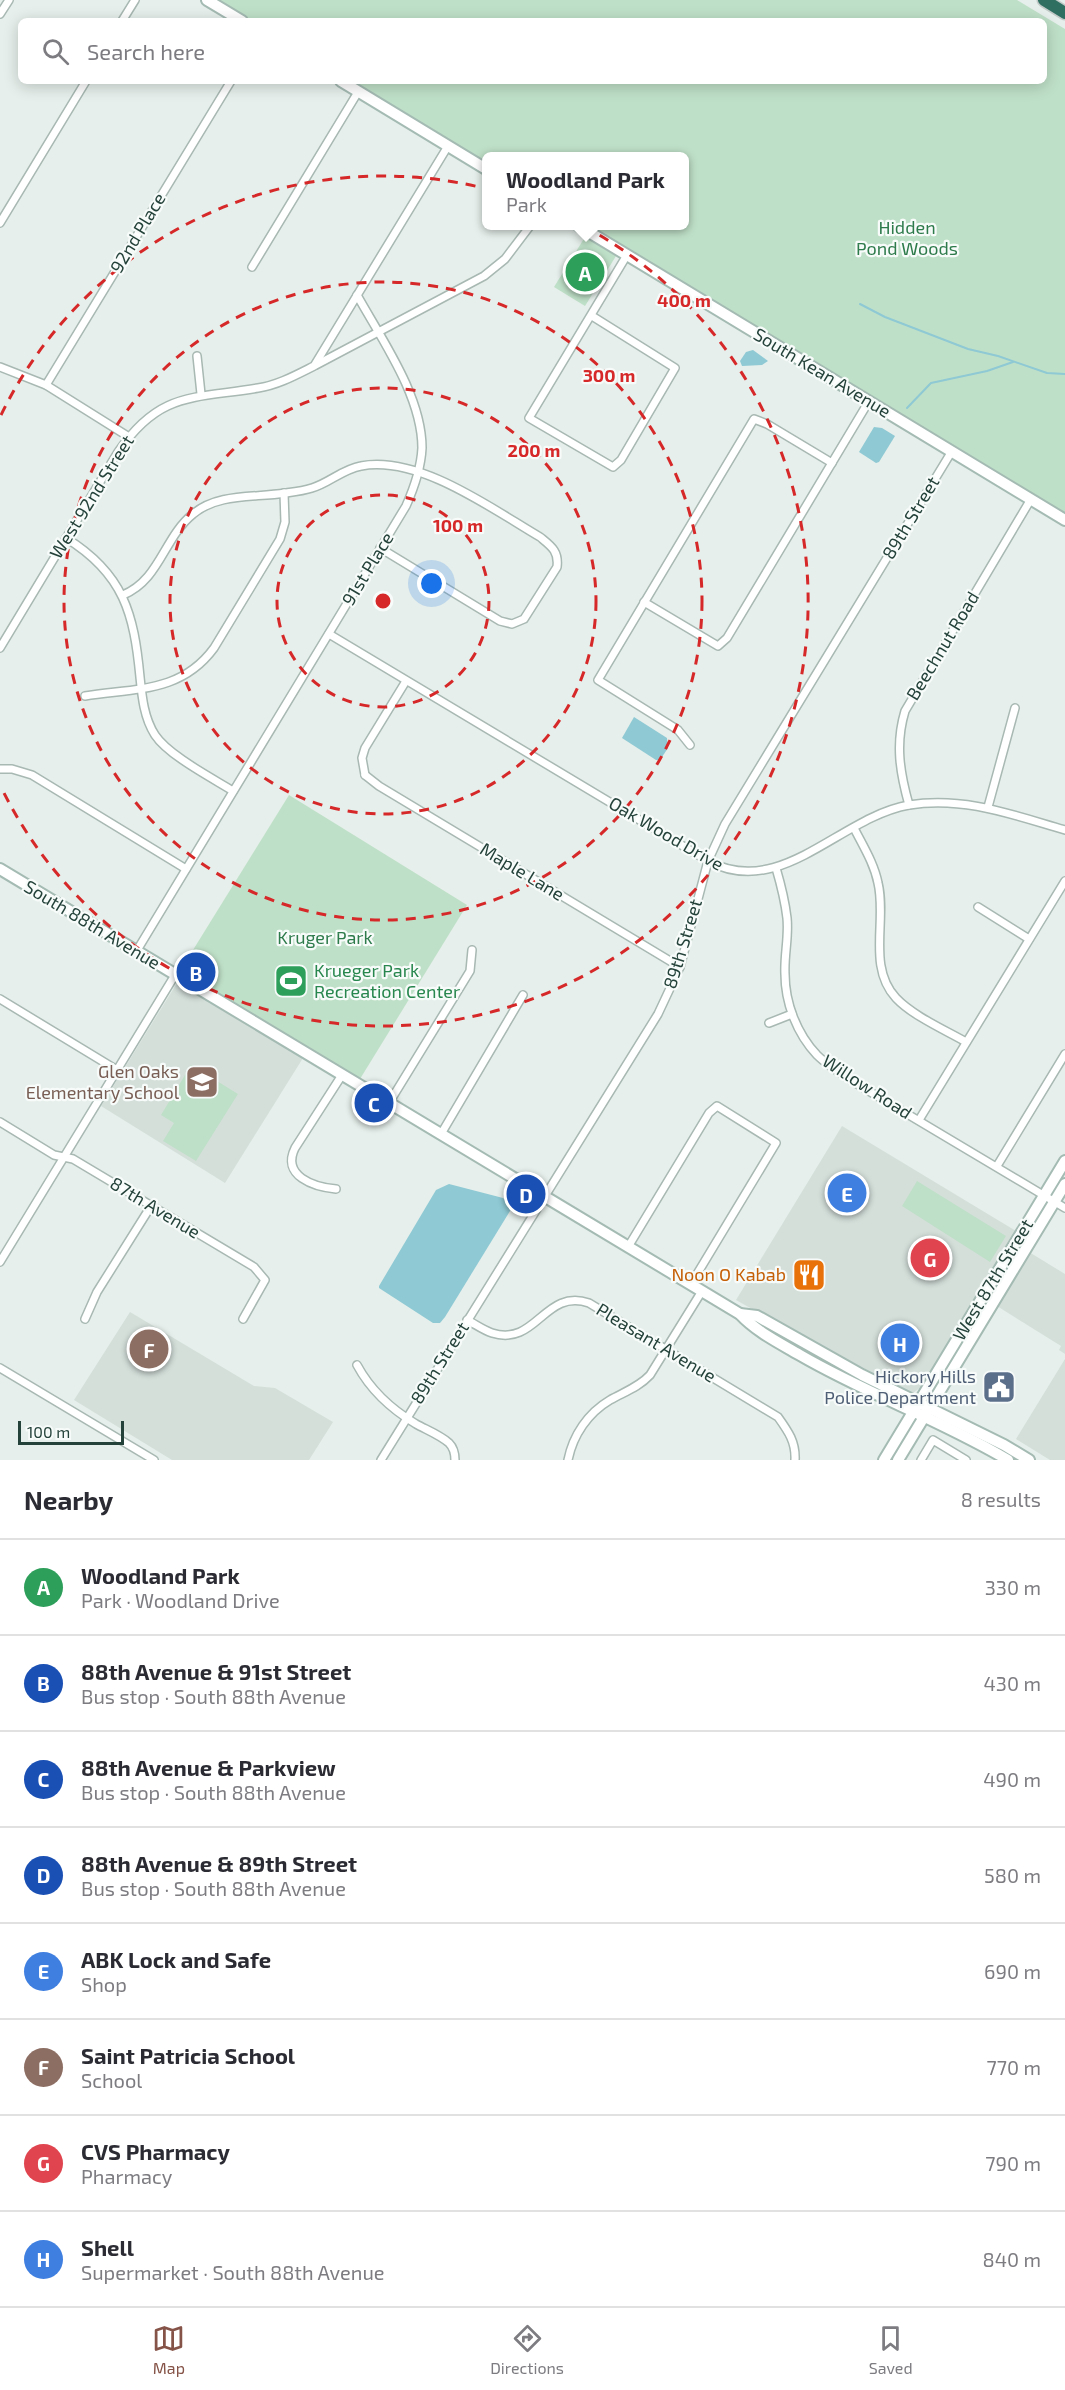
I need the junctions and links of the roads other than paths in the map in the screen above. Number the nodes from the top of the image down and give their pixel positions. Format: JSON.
{"nodes":[{"id":1,"x":9,"y":0,"type":"edge"},
{"id":2,"x":135,"y":0,"type":"edge"},
{"id":3,"x":207,"y":0,"type":"edge"},
{"id":4,"x":1044,"y":0,"type":"edge"},
{"id":5,"x":1065,"y":13,"type":"edge"},
{"id":6,"x":0,"y":14,"type":"edge"},
{"id":7,"x":124,"y":18,"type":"edge"},
{"id":8,"x":237,"y":18,"type":"edge"},
{"id":9,"x":84,"y":84,"type":"edge"},
{"id":10,"x":229,"y":84,"type":"edge"},
{"id":11,"x":345,"y":84,"type":"edge"},
{"id":12,"x":358,"y":92,"type":"junction"},
{"id":13,"x":448,"y":146,"type":"junction"},
{"id":14,"x":482,"y":167,"type":"edge"},
{"id":15,"x":0,"y":223,"type":"edge"},
{"id":16,"x":527,"y":230,"type":"edge"},
{"id":17,"x":587,"y":230,"type":"edge"},
{"id":18,"x":627,"y":255,"type":"junction"},
{"id":19,"x":252,"y":267,"type":"dead end"},
{"id":20,"x":357,"y":295,"type":"junction"},
{"id":21,"x":592,"y":316,"type":"junction"},
{"id":22,"x":378,"y":333,"type":"junction"},
{"id":23,"x":197,"y":356,"type":"dead end"},
{"id":24,"x":314,"y":366,"type":"junction"},
{"id":25,"x":0,"y":367,"type":"edge"},
{"id":26,"x":46,"y":385,"type":"junction"},
{"id":27,"x":201,"y":394,"type":"junction"},
{"id":28,"x":869,"y":401,"type":"junction"},
{"id":29,"x":129,"y":437,"type":"junction"},
{"id":30,"x":952,"y":451,"type":"junction"},
{"id":31,"x":832,"y":464,"type":"junction"},
{"id":32,"x":418,"y":473,"type":"junction"},
{"id":33,"x":284,"y":493,"type":"junction"},
{"id":34,"x":1031,"y":499,"type":"junction"},
{"id":35,"x":1065,"y":520,"type":"edge"},
{"id":36,"x":66,"y":538,"type":"junction"},
{"id":37,"x":380,"y":548,"type":"junction"},
{"id":38,"x":123,"y":595,"type":"junction"},
{"id":39,"x":644,"y":602,"type":"junction"},
{"id":40,"x":329,"y":634,"type":"junction"},
{"id":41,"x":0,"y":648,"type":"edge"},
{"id":42,"x":406,"y":681,"type":"junction"},
{"id":43,"x":141,"y":688,"type":"junction"},
{"id":44,"x":85,"y":696,"type":"dead end"},
{"id":45,"x":1016,"y":708,"type":"dead end"},
{"id":46,"x":690,"y":745,"type":"dead end"},
{"id":47,"x":0,"y":769,"type":"edge"},
{"id":48,"x":365,"y":775,"type":"junction"},
{"id":49,"x":357,"y":778,"type":"dead end"},
{"id":50,"x":233,"y":791,"type":"junction"},
{"id":51,"x":909,"y":805,"type":"junction"},
{"id":52,"x":988,"y":807,"type":"junction"},
{"id":53,"x":854,"y":828,"type":"junction"},
{"id":54,"x":1065,"y":830,"type":"edge"},
{"id":55,"x":708,"y":861,"type":"junction"},
{"id":56,"x":776,"y":868,"type":"junction"},
{"id":57,"x":0,"y":869,"type":"edge"},
{"id":58,"x":186,"y":869,"type":"junction"},
{"id":59,"x":1065,"y":881,"type":"edge"},
{"id":60,"x":978,"y":907,"type":"dead end"},
{"id":61,"x":1029,"y":939,"type":"junction"},
{"id":62,"x":472,"y":950,"type":"dead end"},
{"id":63,"x":136,"y":952,"type":"junction"},
{"id":64,"x":680,"y":967,"type":"junction"},
{"id":65,"x":175,"y":975,"type":"junction"},
{"id":66,"x":523,"y":995,"type":"dead end"},
{"id":67,"x":0,"y":999,"type":"edge"},
{"id":68,"x":792,"y":1014,"type":"junction"},
{"id":69,"x":769,"y":1023,"type":"dead end"},
{"id":70,"x":966,"y":1042,"type":"junction"},
{"id":71,"x":1065,"y":1054,"type":"edge"},
{"id":72,"x":117,"y":1070,"type":"junction"},
{"id":73,"x":342,"y":1075,"type":"junction"},
{"id":74,"x":389,"y":1103,"type":"junction"},
{"id":75,"x":920,"y":1120,"type":"junction"},
{"id":76,"x":0,"y":1122,"type":"edge"},
{"id":77,"x":441,"y":1134,"type":"junction"},
{"id":78,"x":63,"y":1157,"type":"junction"},
{"id":79,"x":1065,"y":1161,"type":"edge"},
{"id":80,"x":997,"y":1166,"type":"junction"},
{"id":81,"x":1065,"y":1184,"type":"edge"},
{"id":82,"x":336,"y":1189,"type":"dead end"},
{"id":83,"x":1044,"y":1195,"type":"junction"},
{"id":84,"x":546,"y":1197,"type":"junction"},
{"id":85,"x":1055,"y":1201,"type":"junction"},
{"id":86,"x":151,"y":1206,"type":"junction"},
{"id":87,"x":1065,"y":1208,"type":"edge"},
{"id":88,"x":0,"y":1245,"type":"edge"},
{"id":89,"x":628,"y":1247,"type":"junction"},
{"id":90,"x":8,"y":1250,"type":"junction"},
{"id":91,"x":0,"y":1262,"type":"edge"},
{"id":92,"x":691,"y":1284,"type":"junction"},
{"id":93,"x":702,"y":1291,"type":"junction"},
{"id":94,"x":85,"y":1319,"type":"dead end"},
{"id":95,"x":243,"y":1319,"type":"dead end"},
{"id":96,"x":467,"y":1320,"type":"junction"},
{"id":97,"x":667,"y":1349,"type":"junction"},
{"id":98,"x":357,"y":1365,"type":"dead end"},
{"id":99,"x":0,"y":1368,"type":"edge"},
{"id":100,"x":922,"y":1410,"type":"junction"},
{"id":101,"x":406,"y":1418,"type":"junction"},
{"id":102,"x":1003,"y":1457,"type":"edge"},
{"id":103,"x":154,"y":1460,"type":"edge"},
{"id":104,"x":381,"y":1460,"type":"edge"},
{"id":105,"x":455,"y":1460,"type":"edge"},
{"id":106,"x":568,"y":1460,"type":"edge"},
{"id":107,"x":795,"y":1460,"type":"edge"},
{"id":108,"x":884,"y":1460,"type":"edge"},
{"id":109,"x":898,"y":1460,"type":"edge"},
{"id":110,"x":921,"y":1460,"type":"edge"},
{"id":111,"x":966,"y":1460,"type":"edge"},
{"id":112,"x":1029,"y":1460,"type":"edge"}],
"edges":[{"from":1,"to":6,"type":"street"},
{"from":2,"to":7,"type":"street"},
{"from":3,"to":8,"type":"street"},
{"from":4,"to":5,"type":"highway"},
{"from":9,"to":15,"type":"street"},
{"from":10,"to":26,"type":"street","name":"92nd Place"},
{"from":11,"to":12,"type":"street"},
{"from":12,"to":13,"type":"street"},
{"from":12,"to":19,"type":"street"},
{"from":13,"to":14,"type":"street"},
{"from":13,"to":20,"type":"street"},
{"from":16,"to":22,"type":"street"},
{"from":17,"to":18,"type":"street","name":"South Kean Avenue"},
{"from":18,"to":21,"type":"street"},
{"from":18,"to":28,"type":"street","name":"South Kean Avenue"},
{"from":20,"to":22,"type":"street"},
{"from":20,"to":24,"type":"street"},
{"from":21,"to":21,"type":"street"},
{"from":22,"to":24,"type":"street","name":"West 92nd Street"},
{"from":22,"to":32,"type":"street","name":"91st Place"},
{"from":23,"to":27,"type":"street"},
{"from":24,"to":27,"type":"street","name":"West 92nd Street"},
{"from":25,"to":26,"type":"street"},
{"from":26,"to":29,"type":"street"},
{"from":27,"to":29,"type":"street","name":"West 92nd Street"},
{"from":28,"to":30,"type":"street","name":"South Kean Avenue"},
{"from":28,"to":31,"type":"street"},
{"from":29,"to":36,"type":"street","name":"West 92nd Street"},
{"from":30,"to":34,"type":"street","name":"South Kean Avenue"},
{"from":30,"to":55,"type":"street","name":"89th Street"},
{"from":31,"to":39,"type":"street"},
{"from":31,"to":39,"type":"street"},
{"from":32,"to":33,"type":"street"},
{"from":32,"to":37,"type":"street","name":"91st Place"},
{"from":32,"to":37,"type":"street"},
{"from":33,"to":38,"type":"street"},
{"from":33,"to":43,"type":"street"},
{"from":34,"to":35,"type":"street","name":"South Kean Avenue"},
{"from":34,"to":51,"type":"street","name":"Beechnut Road"},
{"from":36,"to":38,"type":"street"},
{"from":36,"to":41,"type":"street","name":"West 92nd Street"},
{"from":37,"to":40,"type":"street","name":"91st Place"},
{"from":38,"to":43,"type":"street"},
{"from":39,"to":46,"type":"street"},
{"from":40,"to":42,"type":"street","name":"Oak Wood Drive"},
{"from":40,"to":50,"type":"street","name":"91st Place"},
{"from":42,"to":48,"type":"street"},
{"from":42,"to":55,"type":"street","name":"Oak Wood Drive"},
{"from":43,"to":44,"type":"street"},
{"from":43,"to":50,"type":"street"},
{"from":45,"to":52,"type":"street"},
{"from":47,"to":58,"type":"street"},
{"from":48,"to":49,"type":"street"},
{"from":48,"to":64,"type":"street","name":"Maple Lane"},
{"from":50,"to":58,"type":"street","name":"91st Place"},
{"from":51,"to":52,"type":"street","name":"Oak Wood Drive"},
{"from":51,"to":53,"type":"street","name":"Oak Wood Drive"},
{"from":52,"to":54,"type":"street","name":"Oak Wood Drive"},
{"from":53,"to":56,"type":"street","name":"Oak Wood Drive"},
{"from":53,"to":70,"type":"street"},
{"from":55,"to":56,"type":"street","name":"Oak Wood Drive"},
{"from":55,"to":64,"type":"street","name":"89th Street"},
{"from":56,"to":68,"type":"street","name":"Willow Road"},
{"from":57,"to":63,"type":"street","name":"South 88th Avenue"},
{"from":58,"to":63,"type":"street","name":"91st Place"},
{"from":59,"to":61,"type":"street"},
{"from":60,"to":61,"type":"street"},
{"from":61,"to":70,"type":"street"},
{"from":62,"to":74,"type":"street"},
{"from":63,"to":65,"type":"street","name":"South 88th Avenue"},
{"from":64,"to":84,"type":"street","name":"89th Street"},
{"from":65,"to":72,"type":"street"},
{"from":65,"to":73,"type":"street","name":"South 88th Avenue"},
{"from":66,"to":77,"type":"street"},
{"from":67,"to":72,"type":"street"},
{"from":68,"to":69,"type":"street"},
{"from":68,"to":75,"type":"street","name":"Willow Road"},
{"from":70,"to":75,"type":"street"},
{"from":71,"to":80,"type":"street"},
{"from":72,"to":78,"type":"street"},
{"from":73,"to":74,"type":"street","name":"South 88th Avenue"},
{"from":73,"to":82,"type":"street"},
{"from":74,"to":77,"type":"street","name":"South 88th Avenue"},
{"from":75,"to":80,"type":"street","name":"Willow Road"},
{"from":76,"to":78,"type":"street","name":"87th Avenue"},
{"from":77,"to":84,"type":"street","name":"South 88th Avenue"},
{"from":78,"to":86,"type":"street","name":"87th Avenue"},
{"from":78,"to":90,"type":"street"},
{"from":79,"to":83,"type":"street","name":"West 87th Street"},
{"from":80,"to":83,"type":"street","name":"Willow Road"},
{"from":81,"to":85,"type":"street","name":"West 87th Street"},
{"from":83,"to":85,"type":"street","name":"Willow Road"},
{"from":83,"to":100,"type":"street","name":"West 87th Street"},
{"from":84,"to":89,"type":"street","name":"South 88th Avenue"},
{"from":84,"to":96,"type":"street","name":"89th Street"},
{"from":85,"to":87,"type":"street","name":"Willow Road"},
{"from":85,"to":100,"type":"street","name":"West 87th Street"},
{"from":86,"to":94,"type":"street"},
{"from":86,"to":95,"type":"street","name":"87th Avenue"},
{"from":88,"to":90,"type":"street"},
{"from":89,"to":92,"type":"street","name":"South 88th Avenue"},
{"from":89,"to":92,"type":"street"},
{"from":90,"to":91,"type":"street"},
{"from":92,"to":93,"type":"street","name":"South 88th Avenue"},
{"from":93,"to":97,"type":"street"},
{"from":93,"to":100,"type":"street","name":"South 88th Avenue"},
{"from":96,"to":97,"type":"street","name":"Pleasant Avenue"},
{"from":96,"to":101,"type":"street","name":"89th Street"},
{"from":97,"to":106,"type":"street"},
{"from":97,"to":107,"type":"street","name":"Pleasant Avenue"},
{"from":98,"to":101,"type":"street"},
{"from":99,"to":103,"type":"street"},
{"from":100,"to":102,"type":"street","name":"South 88th Avenue"},
{"from":100,"to":108,"type":"street","name":"West 87th Street"},
{"from":100,"to":109,"type":"street","name":"West 87th Street"},
{"from":100,"to":112,"type":"street","name":"South 88th Avenue"},
{"from":101,"to":104,"type":"street","name":"89th Street"},
{"from":101,"to":105,"type":"street"},
{"from":110,"to":111,"type":"street"}]}
